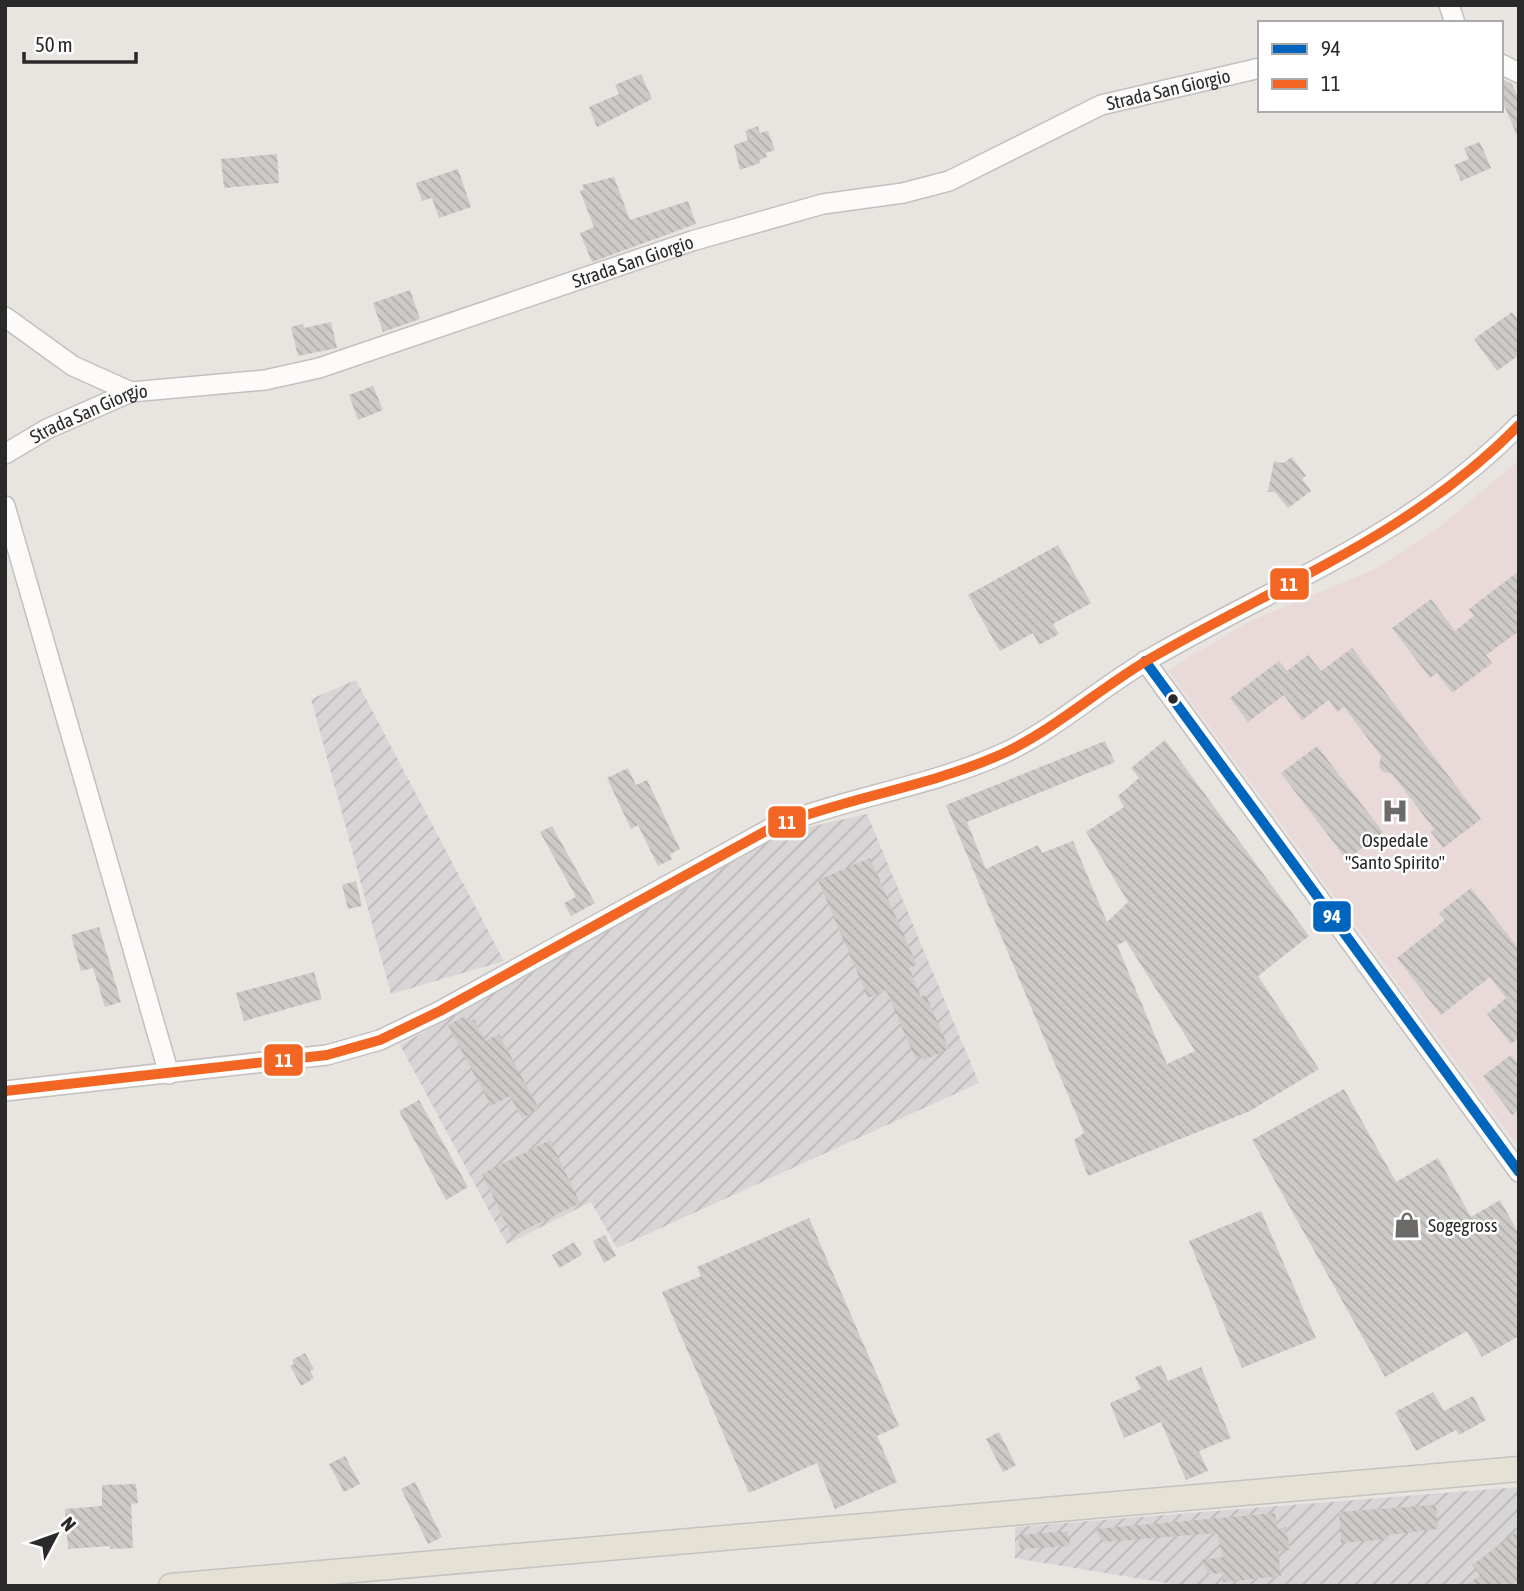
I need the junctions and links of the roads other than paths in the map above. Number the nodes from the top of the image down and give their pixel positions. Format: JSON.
{"nodes":[{"id":1,"x":1503,"y":65,"type":"edge"},
{"id":2,"x":1258,"y":68,"type":"edge"},
{"id":3,"x":1519,"y":73,"type":"edge"},
{"id":4,"x":5,"y":317,"type":"edge"},
{"id":5,"x":131,"y":392,"type":"junction"},
{"id":6,"x":1519,"y":425,"type":"edge"},
{"id":7,"x":14,"y":449,"type":"edge"},
{"id":8,"x":5,"y":506,"type":"edge"},
{"id":9,"x":1146,"y":661,"type":"junction"},
{"id":10,"x":169,"y":1074,"type":"junction"},
{"id":11,"x":5,"y":1091,"type":"edge"},
{"id":12,"x":1519,"y":1172,"type":"edge"},
{"id":13,"x":1519,"y":1469,"type":"edge"},
{"id":14,"x":171,"y":1586,"type":"edge"}],
"edges":[{"from":1,"to":3,"type":"street"},
{"from":2,"to":5,"type":"street","name":"Strada San Giorgio"},
{"from":4,"to":5,"type":"street"},
{"from":5,"to":7,"type":"street","name":"Strada San Giorgio"},
{"from":6,"to":9,"type":"street"},
{"from":8,"to":10,"type":"street"},
{"from":9,"to":10,"type":"street"},
{"from":9,"to":12,"type":"street"},
{"from":10,"to":11,"type":"street"},
{"from":13,"to":14,"type":"main road"}]}
